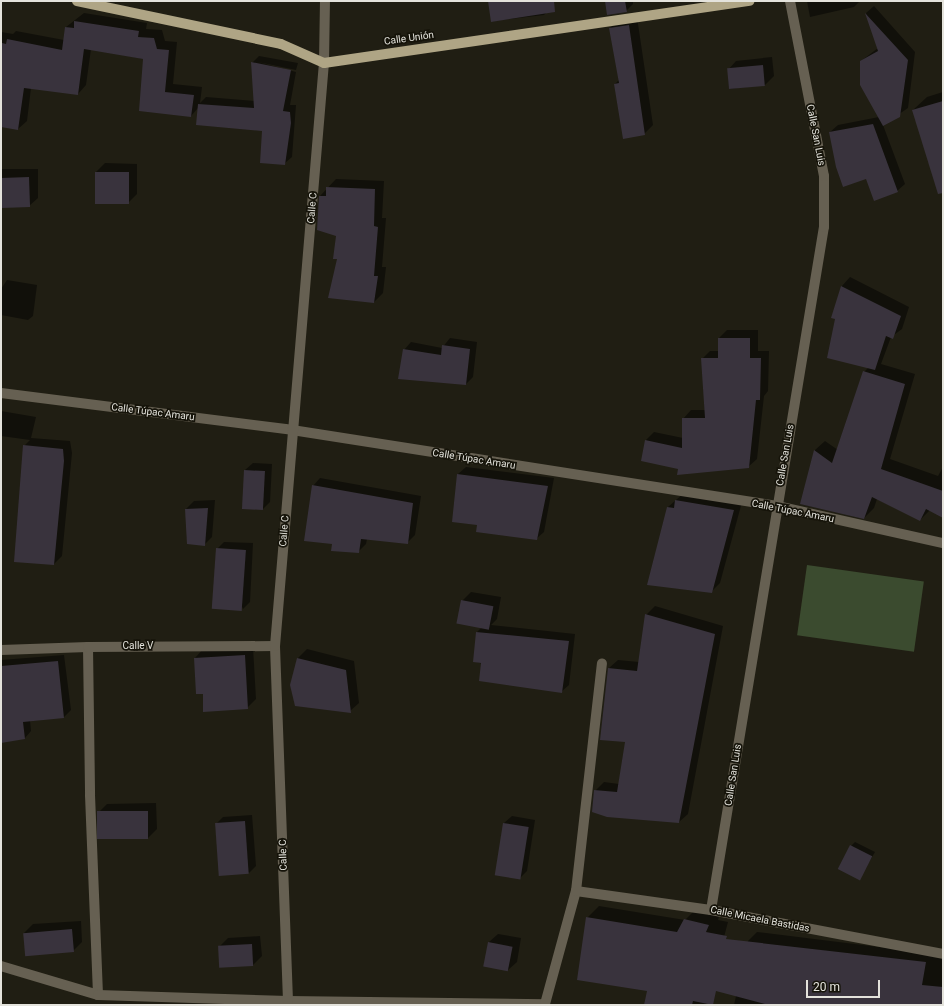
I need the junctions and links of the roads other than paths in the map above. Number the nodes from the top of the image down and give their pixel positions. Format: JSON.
{"nodes":[{"id":1,"x":77,"y":1,"type":"edge"},
{"id":2,"x":325,"y":1,"type":"edge"},
{"id":3,"x":750,"y":1,"type":"edge"},
{"id":4,"x":790,"y":1,"type":"edge"},
{"id":5,"x":324,"y":63,"type":"junction"},
{"id":6,"x":1,"y":393,"type":"edge"},
{"id":7,"x":292,"y":430,"type":"junction"},
{"id":8,"x":777,"y":506,"type":"junction"},
{"id":9,"x":943,"y":543,"type":"edge"},
{"id":10,"x":275,"y":646,"type":"junction"},
{"id":11,"x":88,"y":647,"type":"junction"},
{"id":12,"x":1,"y":650,"type":"edge"},
{"id":13,"x":602,"y":663,"type":"dead end"},
{"id":14,"x":576,"y":891,"type":"junction"},
{"id":15,"x":711,"y":910,"type":"junction"},
{"id":16,"x":943,"y":954,"type":"edge"},
{"id":17,"x":1,"y":966,"type":"edge"},
{"id":18,"x":98,"y":995,"type":"junction"},
{"id":19,"x":288,"y":1001,"type":"junction"}],
"edges":[{"from":1,"to":5,"type":"main road"},
{"from":2,"to":5,"type":"street","name":"Calle C"},
{"from":3,"to":5,"type":"main road","name":"Calle Unión"},
{"from":4,"to":8,"type":"street","name":"Calle San Luis"},
{"from":5,"to":7,"type":"street","name":"Calle C"},
{"from":6,"to":7,"type":"street","name":"Calle Túpac Amaru"},
{"from":7,"to":8,"type":"street","name":"Calle Túpac Amaru"},
{"from":7,"to":10,"type":"street","name":"Calle C"},
{"from":8,"to":9,"type":"street","name":"Calle Túpac Amaru"},
{"from":8,"to":15,"type":"street","name":"Calle San Luis"},
{"from":10,"to":11,"type":"street","name":"Calle V"},
{"from":10,"to":19,"type":"street","name":"Calle C"},
{"from":11,"to":12,"type":"street","name":"Calle V"},
{"from":11,"to":18,"type":"street"},
{"from":13,"to":14,"type":"street"},
{"from":14,"to":15,"type":"street","name":"Calle Micaela Bastidas"},
{"from":14,"to":19,"type":"street"},
{"from":15,"to":16,"type":"street","name":"Calle Micaela Bastidas"},
{"from":17,"to":18,"type":"street"},
{"from":18,"to":19,"type":"street"}]}
